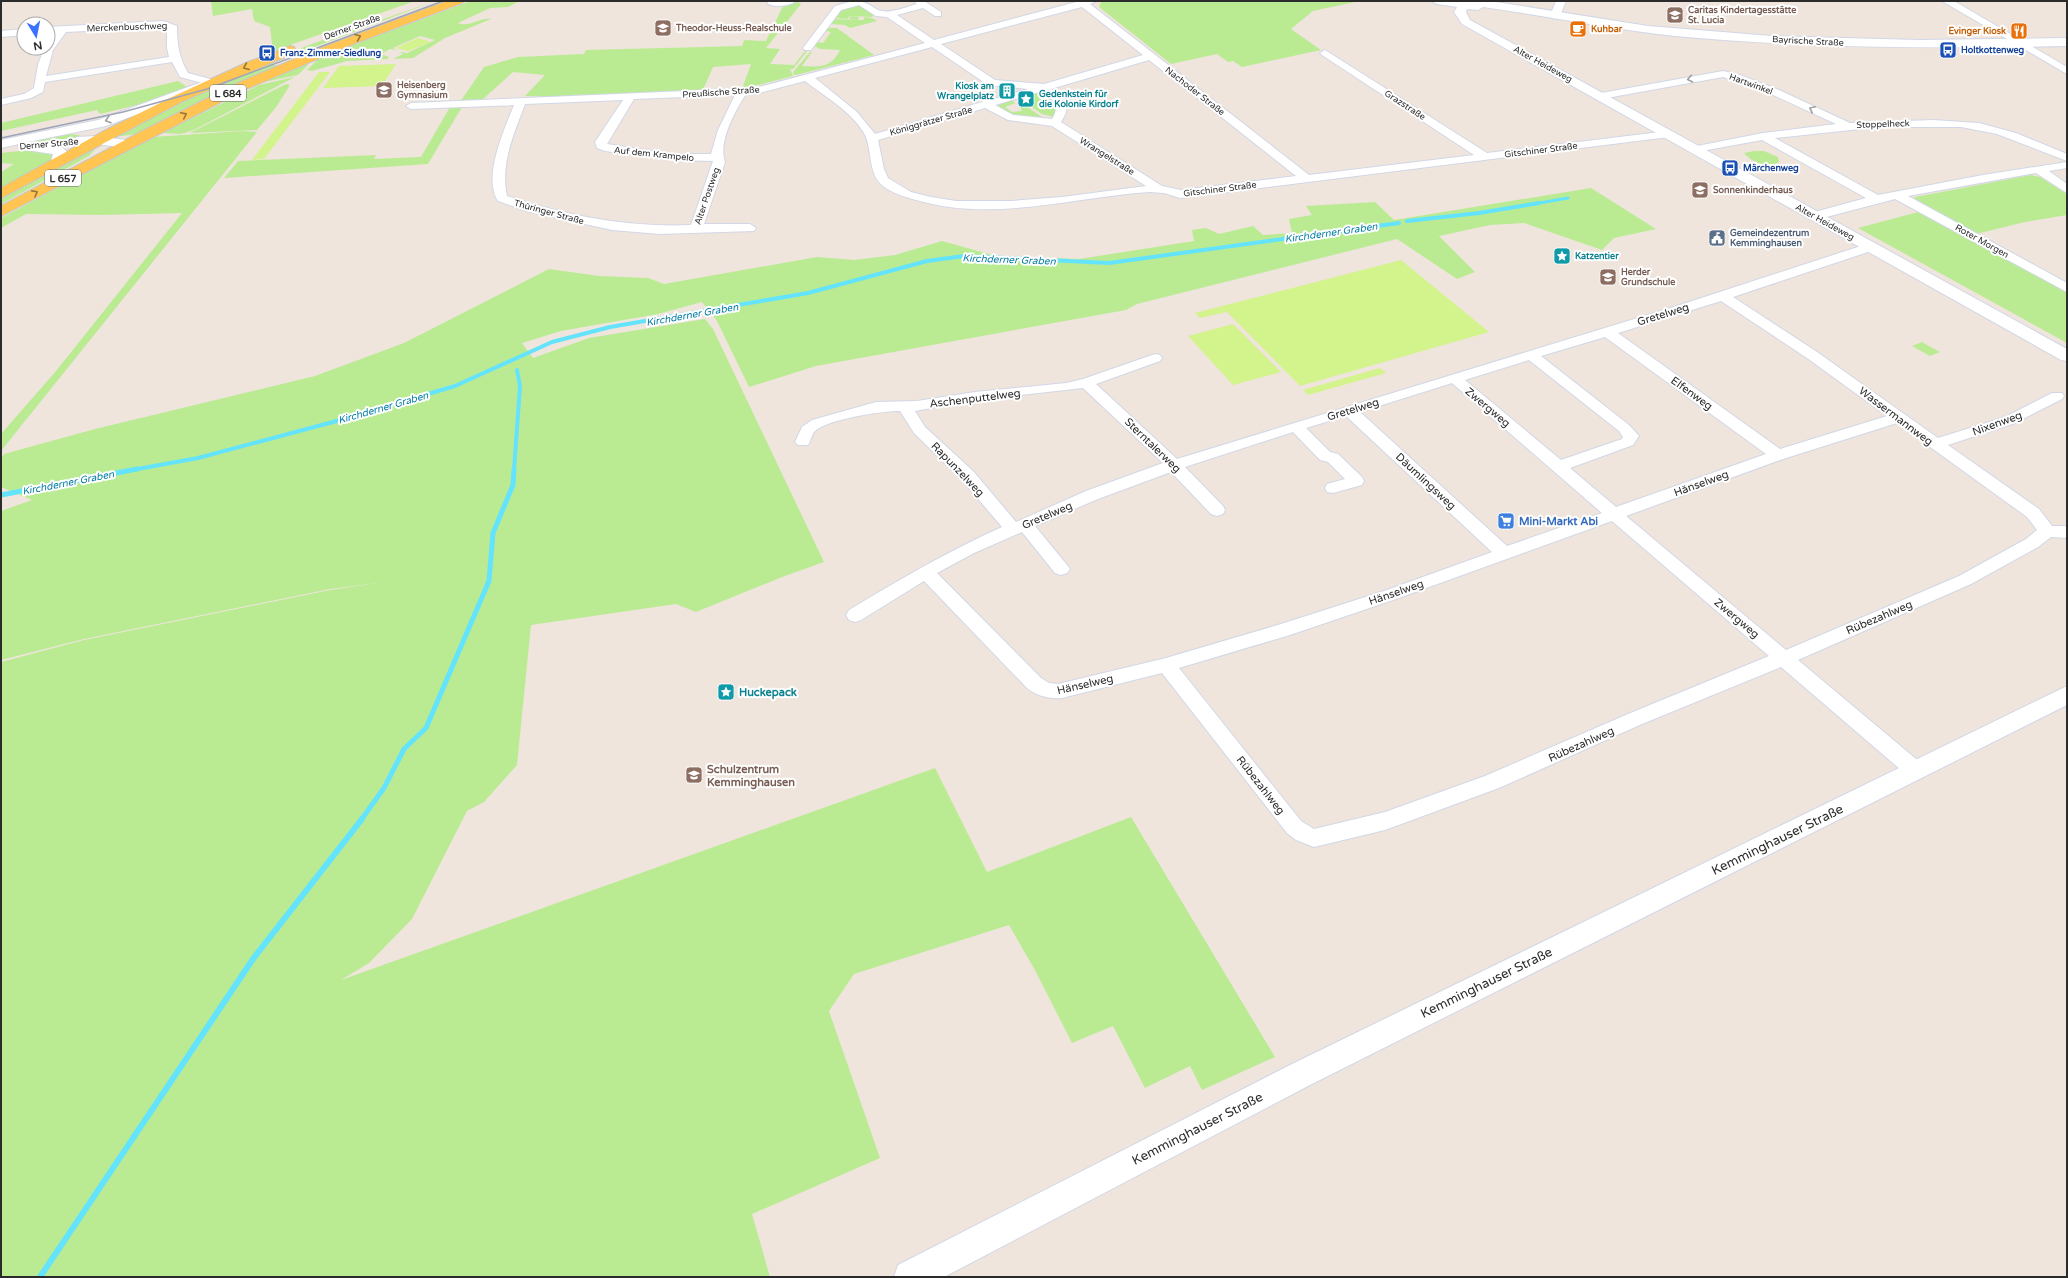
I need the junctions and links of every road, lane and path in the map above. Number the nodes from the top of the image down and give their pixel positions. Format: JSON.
{"nodes":[{"id":1,"x":427,"y":1,"type":"edge"},
{"id":2,"x":458,"y":1,"type":"edge"},
{"id":3,"x":791,"y":1,"type":"edge"},
{"id":4,"x":1561,"y":1,"type":"edge"},
{"id":5,"x":1947,"y":1,"type":"edge"},
{"id":6,"x":1088,"y":2,"type":"edge"},
{"id":7,"x":1431,"y":2,"type":"edge"},
{"id":8,"x":772,"y":3,"type":"dead end"},
{"id":9,"x":921,"y":3,"type":"edge"},
{"id":10,"x":1471,"y":4,"type":"edge"},
{"id":11,"x":889,"y":14,"type":"junction"},
{"id":12,"x":938,"y":14,"type":"dead end"},
{"id":13,"x":1553,"y":15,"type":"junction"},
{"id":14,"x":369,"y":21,"type":"dead end"},
{"id":15,"x":1466,"y":22,"type":"junction"},
{"id":16,"x":56,"y":29,"type":"edge"},
{"id":17,"x":63,"y":29,"type":"junction"},
{"id":18,"x":1480,"y":29,"type":"junction"},
{"id":19,"x":16,"y":33,"type":"edge"},
{"id":20,"x":1,"y":34,"type":"edge"},
{"id":21,"x":2067,"y":42,"type":"edge"},
{"id":22,"x":934,"y":43,"type":"junction"},
{"id":23,"x":2020,"y":43,"type":"junction"},
{"id":24,"x":299,"y":46,"type":"dead end"},
{"id":25,"x":808,"y":48,"type":"dead end"},
{"id":26,"x":1325,"y":52,"type":"dead end"},
{"id":27,"x":1151,"y":56,"type":"junction"},
{"id":28,"x":174,"y":59,"type":"junction"},
{"id":29,"x":2067,"y":71,"type":"edge"},
{"id":30,"x":807,"y":77,"type":"junction"},
{"id":31,"x":40,"y":80,"type":"junction"},
{"id":32,"x":210,"y":82,"type":"junction"},
{"id":33,"x":992,"y":82,"type":"junction"},
{"id":34,"x":1043,"y":87,"type":"junction"},
{"id":35,"x":742,"y":92,"type":"junction"},
{"id":36,"x":1601,"y":96,"type":"junction"},
{"id":37,"x":630,"y":97,"type":"junction"},
{"id":38,"x":1,"y":102,"type":"edge"},
{"id":39,"x":520,"y":102,"type":"junction"},
{"id":40,"x":987,"y":105,"type":"junction"},
{"id":41,"x":411,"y":106,"type":"dead end"},
{"id":42,"x":1055,"y":123,"type":"junction"},
{"id":43,"x":1848,"y":126,"type":"junction"},
{"id":44,"x":62,"y":133,"type":"junction"},
{"id":45,"x":1669,"y":134,"type":"junction"},
{"id":46,"x":1763,"y":136,"type":"junction"},
{"id":47,"x":872,"y":138,"type":"junction"},
{"id":48,"x":97,"y":140,"type":"junction"},
{"id":49,"x":1,"y":144,"type":"edge"},
{"id":50,"x":126,"y":144,"type":"junction"},
{"id":51,"x":22,"y":146,"type":"junction"},
{"id":52,"x":1,"y":148,"type":"edge"},
{"id":53,"x":1696,"y":149,"type":"junction"},
{"id":54,"x":1486,"y":157,"type":"junction"},
{"id":55,"x":718,"y":158,"type":"junction"},
{"id":56,"x":2067,"y":158,"type":"edge"},
{"id":57,"x":58,"y":162,"type":"junction"},
{"id":58,"x":2067,"y":165,"type":"edge"},
{"id":59,"x":2038,"y":169,"type":"junction"},
{"id":60,"x":1307,"y":179,"type":"junction"},
{"id":61,"x":2067,"y":188,"type":"edge"},
{"id":62,"x":1159,"y":189,"type":"junction"},
{"id":63,"x":1,"y":194,"type":"edge"},
{"id":64,"x":1897,"y":195,"type":"junction"},
{"id":65,"x":1876,"y":199,"type":"junction"},
{"id":66,"x":1,"y":212,"type":"edge"},
{"id":67,"x":1815,"y":216,"type":"junction"},
{"id":68,"x":750,"y":228,"type":"dead end"},
{"id":69,"x":696,"y":229,"type":"junction"},
{"id":70,"x":1870,"y":247,"type":"junction"},
{"id":71,"x":2067,"y":288,"type":"edge"},
{"id":72,"x":1723,"y":296,"type":"junction"},
{"id":73,"x":1606,"y":332,"type":"junction"},
{"id":74,"x":1531,"y":355,"type":"junction"},
{"id":75,"x":2067,"y":356,"type":"edge"},
{"id":76,"x":1155,"y":358,"type":"dead end"},
{"id":77,"x":1454,"y":378,"type":"junction"},
{"id":78,"x":1086,"y":382,"type":"junction"},
{"id":79,"x":2057,"y":396,"type":"dead end"},
{"id":80,"x":905,"y":407,"type":"junction"},
{"id":81,"x":1349,"y":410,"type":"junction"},
{"id":82,"x":1900,"y":417,"type":"junction"},
{"id":83,"x":1296,"y":426,"type":"junction"},
{"id":84,"x":803,"y":442,"type":"dead end"},
{"id":85,"x":1934,"y":444,"type":"junction"},
{"id":86,"x":1778,"y":455,"type":"junction"},
{"id":87,"x":1174,"y":465,"type":"junction"},
{"id":88,"x":1558,"y":466,"type":"junction"},
{"id":89,"x":1333,"y":488,"type":"dead end"},
{"id":90,"x":1216,"y":510,"type":"dead end"},
{"id":91,"x":1613,"y":514,"type":"junction"},
{"id":92,"x":1019,"y":527,"type":"junction"},
{"id":93,"x":2047,"y":530,"type":"junction"},
{"id":94,"x":2067,"y":532,"type":"edge"},
{"id":95,"x":1504,"y":553,"type":"junction"},
{"id":96,"x":1061,"y":569,"type":"dead end"},
{"id":97,"x":925,"y":572,"type":"junction"},
{"id":98,"x":855,"y":615,"type":"dead end"},
{"id":99,"x":1784,"y":658,"type":"junction"},
{"id":100,"x":1166,"y":665,"type":"junction"},
{"id":101,"x":2067,"y":696,"type":"edge"},
{"id":102,"x":1915,"y":770,"type":"junction"},
{"id":103,"x":910,"y":1277,"type":"edge"}],
"edges":[{"from":1,"to":14,"type":"main road","name":"Derner Straße"},
{"from":50,"to":2,"type":"main road","name":"Derner Straße","number":"L 684","one_way":true},
{"from":3,"to":8,"type":"street"},
{"from":4,"to":13,"type":"street"},
{"from":5,"to":23,"type":"street"},
{"from":6,"to":22,"type":"street","name":"Preußische Straße"},
{"from":6,"to":27,"type":"street","name":"Nachoder Straße"},
{"from":7,"to":10,"type":"street","name":"Bayrische Straße"},
{"from":7,"to":15,"type":"street","name":"Alter Heideweg"},
{"from":9,"to":11,"type":"street"},
{"from":9,"to":12,"type":"street"},
{"from":10,"to":13,"type":"street","name":"Bayrische Straße"},
{"from":10,"to":15,"type":"street"},
{"from":10,"to":18,"type":"street"},
{"from":11,"to":22,"type":"street"},
{"from":11,"to":25,"type":"street"},
{"from":13,"to":23,"type":"street","name":"Bayrische Straße"},
{"from":15,"to":18,"type":"street","name":"Alter Heideweg"},
{"from":16,"to":17,"type":"street","name":"Merckenbuschweg"},
{"from":17,"to":28,"type":"street","name":"Merckenbuschweg"},
{"from":17,"to":31,"type":"street"},
{"from":18,"to":36,"type":"street","name":"Alter Heideweg"},
{"from":19,"to":20,"type":"street"},
{"from":21,"to":23,"type":"street","name":"Bayrische Straße"},
{"from":22,"to":30,"type":"street","name":"Preußische Straße"},
{"from":22,"to":33,"type":"street"},
{"from":23,"to":29,"type":"street"},
{"from":24,"to":32,"type":"main road","number":"L 684","one_way":true},
{"from":26,"to":54,"type":"street","name":"Grazstraße"},
{"from":27,"to":34,"type":"street","name":"Königgrätzer Straße"},
{"from":27,"to":60,"type":"street","name":"Nachoder Straße"},
{"from":28,"to":31,"type":"street"},
{"from":28,"to":32,"type":"street","name":"Merckenbuschweg"},
{"from":30,"to":35,"type":"street","name":"Preußische Straße"},
{"from":30,"to":47,"type":"street","name":"Gitschiner Straße"},
{"from":31,"to":38,"type":"street"},
{"from":32,"to":44,"type":"street","number":"L 657","one_way":true},
{"from":32,"to":48,"type":"main road","number":"L 684"},
{"from":33,"to":34,"type":"street"},
{"from":33,"to":40,"type":"street"},
{"from":34,"to":40,"type":"street","name":"Königgrätzer Straße"},
{"from":34,"to":42,"type":"street"},
{"from":35,"to":37,"type":"street","name":"Preußische Straße"},
{"from":35,"to":55,"type":"street","name":"Alter Postweg"},
{"from":43,"to":36,"type":"street","name":"Hartwinkel","one_way":true},
{"from":36,"to":45,"type":"street","name":"Alter Heideweg"},
{"from":37,"to":39,"type":"street","name":"Preußische Straße"},
{"from":37,"to":55,"type":"street","name":"Auf dem Krampelo"},
{"from":39,"to":41,"type":"street","name":"Preußische Straße"},
{"from":39,"to":69,"type":"street","name":"Thüringer Straße"},
{"from":40,"to":42,"type":"street","name":"Wrangelstraße"},
{"from":40,"to":47,"type":"street","name":"Königgrätzer Straße"},
{"from":42,"to":62,"type":"street","name":"Wrangelstraße"},
{"from":43,"to":46,"type":"street","name":"Stoppelheck"},
{"from":43,"to":56,"type":"street","name":"Stoppelheck"},
{"from":44,"to":48,"type":"street","number":"L 657"},
{"from":44,"to":49,"type":"street","number":"L 657"},
{"from":45,"to":53,"type":"street","name":"Alter Heideweg"},
{"from":45,"to":54,"type":"street","name":"Gitschiner Straße"},
{"from":46,"to":53,"type":"street","name":"Stoppelheck"},
{"from":46,"to":65,"type":"street"},
{"from":47,"to":62,"type":"street","name":"Gitschiner Straße"},
{"from":48,"to":50,"type":"street","number":"L 657"},
{"from":48,"to":51,"type":"street","name":"Derner Straße","number":"L 657"},
{"from":48,"to":57,"type":"main road","number":"L 657"},
{"from":66,"to":50,"type":"main road","number":"L 657","one_way":true},
{"from":51,"to":52,"type":"street","name":"Derner Straße","number":"L 657"},
{"from":51,"to":57,"type":"street","number":"L 657"},
{"from":53,"to":67,"type":"street","name":"Alter Heideweg"},
{"from":54,"to":60,"type":"street","name":"Gitschiner Straße"},
{"from":55,"to":69,"type":"street","name":"Alter Postweg"},
{"from":57,"to":63,"type":"main road","number":"L 657"},
{"from":58,"to":59,"type":"street"},
{"from":59,"to":61,"type":"street"},
{"from":59,"to":64,"type":"street"},
{"from":60,"to":62,"type":"street","name":"Gitschiner Straße"},
{"from":64,"to":65,"type":"street"},
{"from":64,"to":71,"type":"street","name":"Roter Morgen"},
{"from":65,"to":67,"type":"street"},
{"from":67,"to":70,"type":"street","name":"Alter Heideweg"},
{"from":68,"to":69,"type":"street","name":"Alter Postweg"},
{"from":70,"to":72,"type":"street","name":"Gretelweg"},
{"from":70,"to":75,"type":"street","name":"Alter Heideweg"},
{"from":72,"to":73,"type":"street","name":"Gretelweg"},
{"from":72,"to":82,"type":"street","name":"Wassermannweg"},
{"from":73,"to":74,"type":"street","name":"Gretelweg"},
{"from":73,"to":86,"type":"street","name":"Elfenweg"},
{"from":74,"to":77,"type":"street","name":"Gretelweg"},
{"from":74,"to":88,"type":"street"},
{"from":76,"to":78,"type":"street","name":"Aschenputtelweg"},
{"from":77,"to":81,"type":"street","name":"Gretelweg"},
{"from":77,"to":88,"type":"street","name":"Zwergweg"},
{"from":78,"to":80,"type":"street","name":"Aschenputtelweg"},
{"from":78,"to":87,"type":"street","name":"Sterntalerweg"},
{"from":79,"to":85,"type":"street","name":"Nixenweg"},
{"from":80,"to":84,"type":"street","name":"Aschenputtelweg"},
{"from":80,"to":92,"type":"street","name":"Rapunzelweg"},
{"from":81,"to":83,"type":"street","name":"Gretelweg"},
{"from":81,"to":95,"type":"street","name":"Däumlingsweg"},
{"from":82,"to":85,"type":"street","name":"Wassermannweg"},
{"from":82,"to":86,"type":"street","name":"Hänselweg"},
{"from":83,"to":87,"type":"street","name":"Gretelweg"},
{"from":83,"to":89,"type":"street"},
{"from":85,"to":93,"type":"street","name":"Wassermannweg"},
{"from":86,"to":91,"type":"street","name":"Hänselweg"},
{"from":87,"to":90,"type":"street","name":"Sterntalerweg"},
{"from":87,"to":92,"type":"street","name":"Gretelweg"},
{"from":88,"to":91,"type":"street","name":"Zwergweg"},
{"from":91,"to":95,"type":"street","name":"Hänselweg"},
{"from":91,"to":99,"type":"street","name":"Zwergweg"},
{"from":92,"to":96,"type":"street","name":"Rapunzelweg"},
{"from":92,"to":97,"type":"street","name":"Gretelweg"},
{"from":93,"to":94,"type":"street"},
{"from":93,"to":99,"type":"street","name":"Rübezahlweg"},
{"from":95,"to":100,"type":"street","name":"Hänselweg"},
{"from":97,"to":98,"type":"street","name":"Gretelweg"},
{"from":97,"to":100,"type":"street","name":"Hänselweg"},
{"from":99,"to":100,"type":"street","name":"Rübezahlweg"},
{"from":99,"to":102,"type":"street","name":"Zwergweg"},
{"from":101,"to":102,"type":"street","name":"Kemminghauser Straße"},
{"from":102,"to":103,"type":"street","name":"Kemminghauser Straße"}]}
